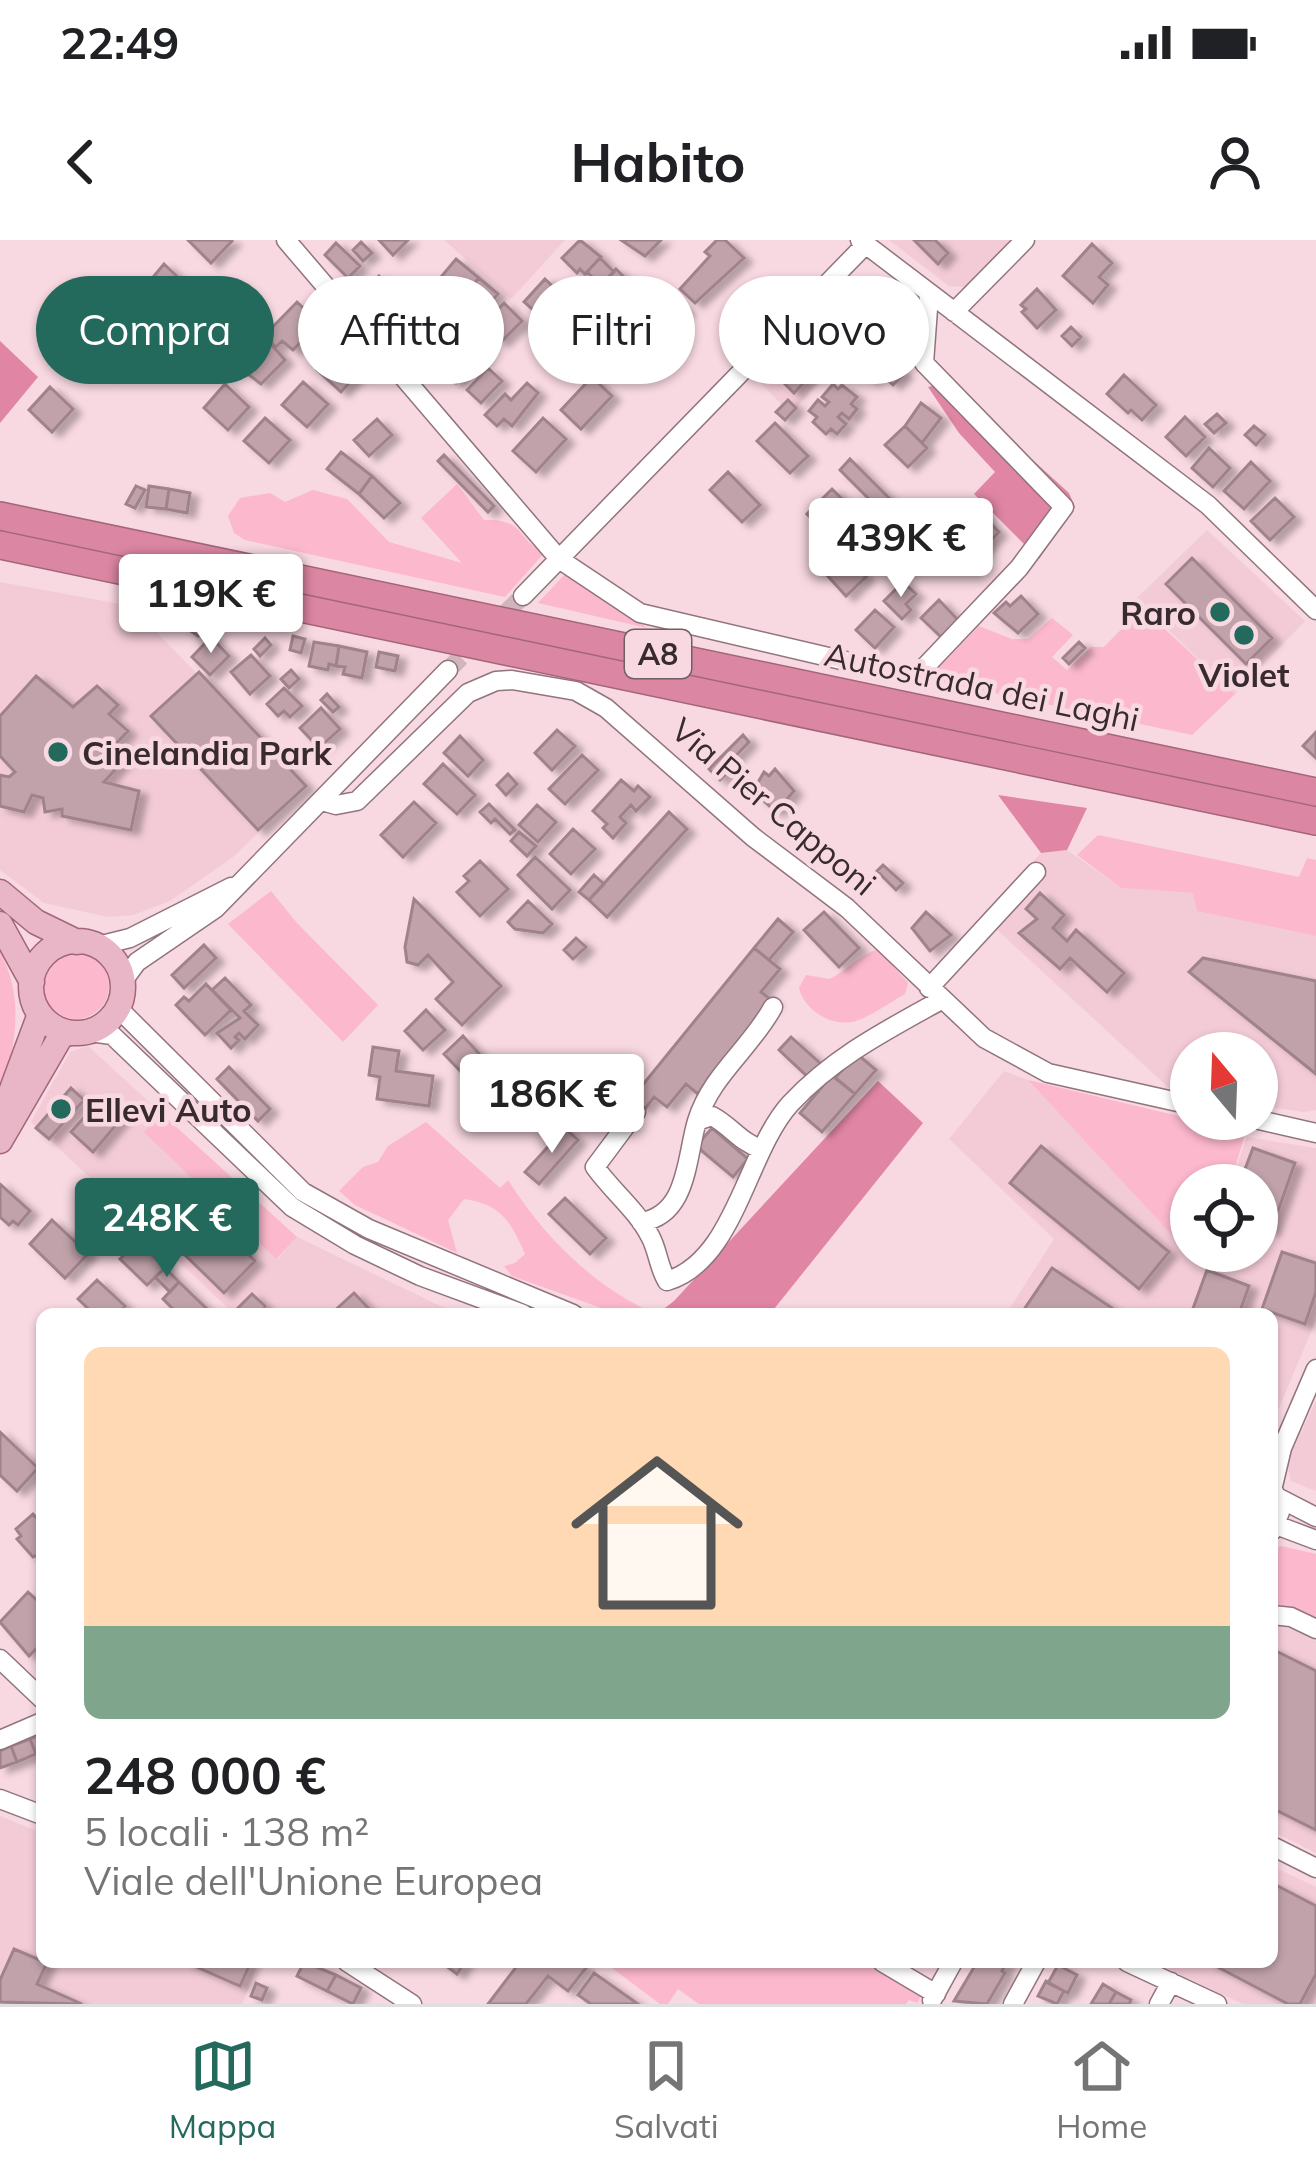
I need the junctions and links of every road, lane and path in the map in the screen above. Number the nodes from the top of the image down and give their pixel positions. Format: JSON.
{"nodes":[{"id":1,"x":286,"y":240,"type":"edge"},
{"id":2,"x":1025,"y":240,"type":"edge"},
{"id":3,"x":863,"y":242,"type":"edge"},
{"id":4,"x":904,"y":276,"type":"edge"},
{"id":5,"x":929,"y":297,"type":"edge"},
{"id":6,"x":955,"y":312,"type":"junction"},
{"id":7,"x":929,"y":368,"type":"edge"},
{"id":8,"x":0,"y":516,"type":"edge"},
{"id":9,"x":0,"y":544,"type":"edge"},
{"id":10,"x":560,"y":559,"type":"junction"},
{"id":11,"x":523,"y":596,"type":"tunnel mouth"},
{"id":12,"x":1316,"y":610,"type":"edge"},
{"id":13,"x":854,"y":663,"type":"dead end"},
{"id":14,"x":448,"y":670,"type":"tunnel mouth"},
{"id":15,"x":921,"y":671,"type":"dead end"},
{"id":16,"x":1316,"y":792,"type":"edge"},
{"id":17,"x":322,"y":802,"type":"junction"},
{"id":18,"x":1316,"y":821,"type":"edge"},
{"id":19,"x":1036,"y":872,"type":"dead end"},
{"id":20,"x":236,"y":885,"type":"junction"},
{"id":21,"x":0,"y":892,"type":"edge"},
{"id":22,"x":0,"y":924,"type":"edge"},
{"id":23,"x":87,"y":944,"type":"junction"},
{"id":24,"x":123,"y":981,"type":"junction"},
{"id":25,"x":32,"y":982,"type":"junction"},
{"id":26,"x":935,"y":994,"type":"junction"},
{"id":27,"x":772,"y":1007,"type":"dead end"},
{"id":28,"x":118,"y":1008,"type":"junction"},
{"id":29,"x":40,"y":1015,"type":"junction"},
{"id":30,"x":79,"y":1032,"type":"junction"},
{"id":31,"x":1170,"y":1100,"type":"edge"},
{"id":32,"x":636,"y":1112,"type":"dead end"},
{"id":33,"x":0,"y":1116,"type":"edge"},
{"id":34,"x":697,"y":1121,"type":"junction"},
{"id":35,"x":1278,"y":1124,"type":"edge"},
{"id":36,"x":1316,"y":1133,"type":"edge"},
{"id":37,"x":0,"y":1141,"type":"edge"},
{"id":38,"x":760,"y":1149,"type":"junction"},
{"id":39,"x":641,"y":1222,"type":"junction"},
{"id":40,"x":507,"y":1308,"type":"edge"},
{"id":41,"x":559,"y":1308,"type":"edge"},
{"id":42,"x":1316,"y":1369,"type":"edge"},
{"id":43,"x":1295,"y":1416,"type":"junction"},
{"id":44,"x":1278,"y":1432,"type":"edge"},
{"id":45,"x":1278,"y":1476,"type":"edge"},
{"id":46,"x":1278,"y":1493,"type":"edge"},
{"id":47,"x":1316,"y":1517,"type":"edge"},
{"id":48,"x":1278,"y":1529,"type":"edge"},
{"id":49,"x":1316,"y":1540,"type":"edge"},
{"id":50,"x":1278,"y":1616,"type":"edge"},
{"id":51,"x":1316,"y":1629,"type":"edge"},
{"id":52,"x":0,"y":1659,"type":"edge"},
{"id":53,"x":36,"y":1693,"type":"edge"},
{"id":54,"x":36,"y":1725,"type":"edge"},
{"id":55,"x":0,"y":1740,"type":"edge"},
{"id":56,"x":0,"y":1799,"type":"edge"},
{"id":57,"x":36,"y":1813,"type":"edge"},
{"id":58,"x":1278,"y":1849,"type":"edge"},
{"id":59,"x":1316,"y":1868,"type":"edge"},
{"id":60,"x":359,"y":1968,"type":"edge"},
{"id":61,"x":890,"y":1968,"type":"edge"},
{"id":62,"x":950,"y":1968,"type":"edge"},
{"id":63,"x":1033,"y":1968,"type":"edge"},
{"id":64,"x":1140,"y":1968,"type":"edge"},
{"id":65,"x":1171,"y":1982,"type":"junction"},
{"id":66,"x":933,"y":1999,"type":"edge"},
{"id":67,"x":412,"y":2004,"type":"edge"},
{"id":68,"x":1013,"y":2004,"type":"edge"},
{"id":69,"x":1159,"y":2004,"type":"edge"},
{"id":70,"x":1216,"y":2004,"type":"edge"}],
"edges":[{"from":1,"to":10,"type":"street"},
{"from":2,"to":6,"type":"street"},
{"from":3,"to":4,"type":"street"},
{"from":3,"to":10,"type":"street"},
{"from":5,"to":6,"type":"street"},
{"from":6,"to":12,"type":"street"},
{"from":7,"to":15,"type":"street"},
{"from":8,"to":16,"type":"highway","name":"Autostrada dei Laghi","number":"A8"},
{"from":9,"to":18,"type":"highway","name":"Autostrada dei Laghi","number":"A8"},
{"from":10,"to":11,"type":"street"},
{"from":10,"to":13,"type":"street"},
{"from":14,"to":17,"type":"street","name":"Via Pier Capponi"},
{"from":17,"to":20,"type":"street","name":"Via Pier Capponi"},
{"from":17,"to":26,"type":"street","name":"Via Pier Capponi"},
{"from":19,"to":26,"type":"street"},
{"from":20,"to":23,"type":"street","name":"Via Pier Capponi"},
{"from":20,"to":24,"type":"street","name":"Via Pier Capponi"},
{"from":21,"to":23,"type":"main road"},
{"from":22,"to":25,"type":"main road"},
{"from":23,"to":24,"type":"main road"},
{"from":23,"to":25,"type":"main road"},
{"from":24,"to":28,"type":"main road"},
{"from":25,"to":29,"type":"main road"},
{"from":26,"to":31,"type":"street","name":"Via Pier Capponi"},
{"from":26,"to":38,"type":"street"},
{"from":27,"to":34,"type":"street"},
{"from":28,"to":30,"type":"main road"},
{"from":28,"to":41,"type":"street"},
{"from":29,"to":30,"type":"main road"},
{"from":29,"to":33,"type":"main road"},
{"from":30,"to":37,"type":"main road"},
{"from":30,"to":40,"type":"street"},
{"from":32,"to":39,"type":"street"},
{"from":34,"to":38,"type":"street"},
{"from":34,"to":39,"type":"street"},
{"from":35,"to":36,"type":"street"},
{"from":38,"to":39,"type":"street"},
{"from":42,"to":43,"type":"street"},
{"from":43,"to":44,"type":"street"},
{"from":43,"to":45,"type":"street"},
{"from":46,"to":47,"type":"street"},
{"from":48,"to":49,"type":"street"},
{"from":50,"to":51,"type":"street"},
{"from":52,"to":53,"type":"street"},
{"from":54,"to":55,"type":"street"},
{"from":56,"to":57,"type":"street"},
{"from":58,"to":59,"type":"street"},
{"from":60,"to":67,"type":"street"},
{"from":61,"to":66,"type":"street"},
{"from":62,"to":66,"type":"street"},
{"from":63,"to":68,"type":"street"},
{"from":64,"to":65,"type":"street"},
{"from":65,"to":69,"type":"street"},
{"from":65,"to":70,"type":"street"}]}
